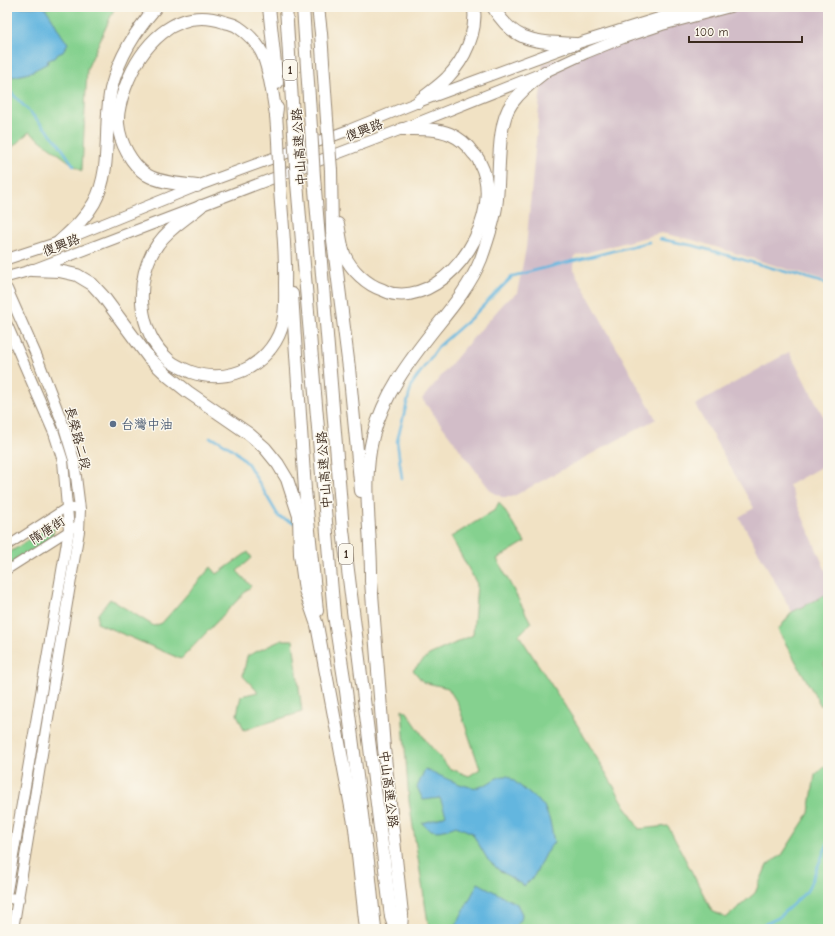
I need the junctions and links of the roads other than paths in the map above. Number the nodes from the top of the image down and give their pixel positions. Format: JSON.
{"nodes":[{"id":1,"x":156,"y":7,"type":"edge"},
{"id":2,"x":269,"y":7,"type":"edge"},
{"id":3,"x":286,"y":7,"type":"edge"},
{"id":4,"x":303,"y":7,"type":"edge"},
{"id":5,"x":318,"y":7,"type":"edge"},
{"id":6,"x":324,"y":7,"type":"edge"},
{"id":7,"x":474,"y":7,"type":"edge"},
{"id":8,"x":493,"y":7,"type":"edge"},
{"id":9,"x":694,"y":7,"type":"edge"},
{"id":10,"x":730,"y":7,"type":"edge"},
{"id":11,"x":321,"y":33,"type":"junction"},
{"id":12,"x":575,"y":44,"type":"junction"},
{"id":13,"x":546,"y":72,"type":"junction"},
{"id":14,"x":418,"y":102,"type":"junction"},
{"id":15,"x":276,"y":116,"type":"junction"},
{"id":16,"x":402,"y":129,"type":"junction"},
{"id":17,"x":197,"y":186,"type":"junction"},
{"id":18,"x":332,"y":196,"type":"junction"},
{"id":19,"x":201,"y":206,"type":"junction"},
{"id":20,"x":59,"y":242,"type":"junction"},
{"id":21,"x":7,"y":259,"type":"edge"},
{"id":22,"x":286,"y":268,"type":"junction"},
{"id":23,"x":32,"y":270,"type":"junction"},
{"id":24,"x":7,"y":277,"type":"edge"},
{"id":25,"x":7,"y":289,"type":"edge"},
{"id":26,"x":7,"y":325,"type":"edge"},
{"id":27,"x":67,"y":507,"type":"junction"},
{"id":28,"x":80,"y":509,"type":"junction"},
{"id":29,"x":79,"y":524,"type":"junction"},
{"id":30,"x":69,"y":530,"type":"junction"},
{"id":31,"x":7,"y":546,"type":"edge"},
{"id":32,"x":7,"y":570,"type":"edge"},
{"id":33,"x":371,"y":581,"type":"junction"},
{"id":34,"x":59,"y":625,"type":"junction"},
{"id":35,"x":317,"y":625,"type":"junction"},
{"id":36,"x":36,"y":721,"type":"junction"},
{"id":37,"x":47,"y":724,"type":"junction"},
{"id":38,"x":7,"y":890,"type":"edge"},
{"id":39,"x":7,"y":898,"type":"edge"},
{"id":40,"x":19,"y":899,"type":"junction"},
{"id":41,"x":13,"y":929,"type":"edge"},
{"id":42,"x":366,"y":929,"type":"edge"},
{"id":43,"x":375,"y":929,"type":"edge"},
{"id":44,"x":395,"y":929,"type":"edge"},
{"id":45,"x":401,"y":929,"type":"edge"}],
"edges":[{"from":1,"to":20,"type":"highway"},
{"from":2,"to":15,"type":"highway"},
{"from":3,"to":43,"type":"highway","name":"中山高速公路","number":"1","bridge":true},
{"from":4,"to":44,"type":"highway","name":"中山高速公路","number":"1","bridge":true},
{"from":5,"to":11,"type":"highway"},
{"from":6,"to":11,"type":"highway"},
{"from":7,"to":14,"type":"highway"},
{"from":8,"to":12,"type":"highway"},
{"from":9,"to":12,"type":"main road","name":"復興路"},
{"from":10,"to":13,"type":"main road","name":"復興路"},
{"from":11,"to":18,"type":"highway","bridge":true},
{"from":12,"to":14,"type":"main road","name":"復興路"},
{"from":13,"to":16,"type":"main road","name":"復興路"},
{"from":13,"to":33,"type":"highway"},
{"from":14,"to":17,"type":"main road","name":"復興路"},
{"from":15,"to":17,"type":"highway"},
{"from":15,"to":22,"type":"highway","bridge":true},
{"from":16,"to":18,"type":"highway"},
{"from":16,"to":19,"type":"main road","name":"復興路"},
{"from":17,"to":20,"type":"main road","name":"復興路"},
{"from":18,"to":33,"type":"highway"},
{"from":19,"to":22,"type":"highway"},
{"from":19,"to":23,"type":"main road","name":"復興路"},
{"from":20,"to":21,"type":"main road","name":"復興路"},
{"from":22,"to":35,"type":"highway"},
{"from":23,"to":24,"type":"main road","name":"復興路"},
{"from":23,"to":35,"type":"highway"},
{"from":25,"to":28,"type":"main road","name":"長榮路二段"},
{"from":26,"to":27,"type":"main road","name":"長榮路二段"},
{"from":27,"to":28,"type":"street","name":"隋唐街"},
{"from":27,"to":30,"type":"main road","name":"長榮路二段"},
{"from":27,"to":31,"type":"street","name":"隋唐街"},
{"from":28,"to":29,"type":"main road","name":"長榮路二段"},
{"from":29,"to":30,"type":"street","name":"隋唐街"},
{"from":29,"to":34,"type":"main road","name":"長榮路二段"},
{"from":30,"to":32,"type":"street","name":"隋唐街"},
{"from":30,"to":34,"type":"main road","name":"長榮路二段"},
{"from":33,"to":45,"type":"highway"},
{"from":34,"to":36,"type":"main road","name":"長榮路二段"},
{"from":34,"to":37,"type":"main road","name":"長榮路二段"},
{"from":35,"to":42,"type":"highway"},
{"from":36,"to":37,"type":"main road"},
{"from":36,"to":38,"type":"main road","name":"長榮路二段"},
{"from":37,"to":40,"type":"main road","name":"長榮路二段"},
{"from":39,"to":40,"type":"main road"},
{"from":40,"to":41,"type":"main road","name":"長榮路二段"}]}
